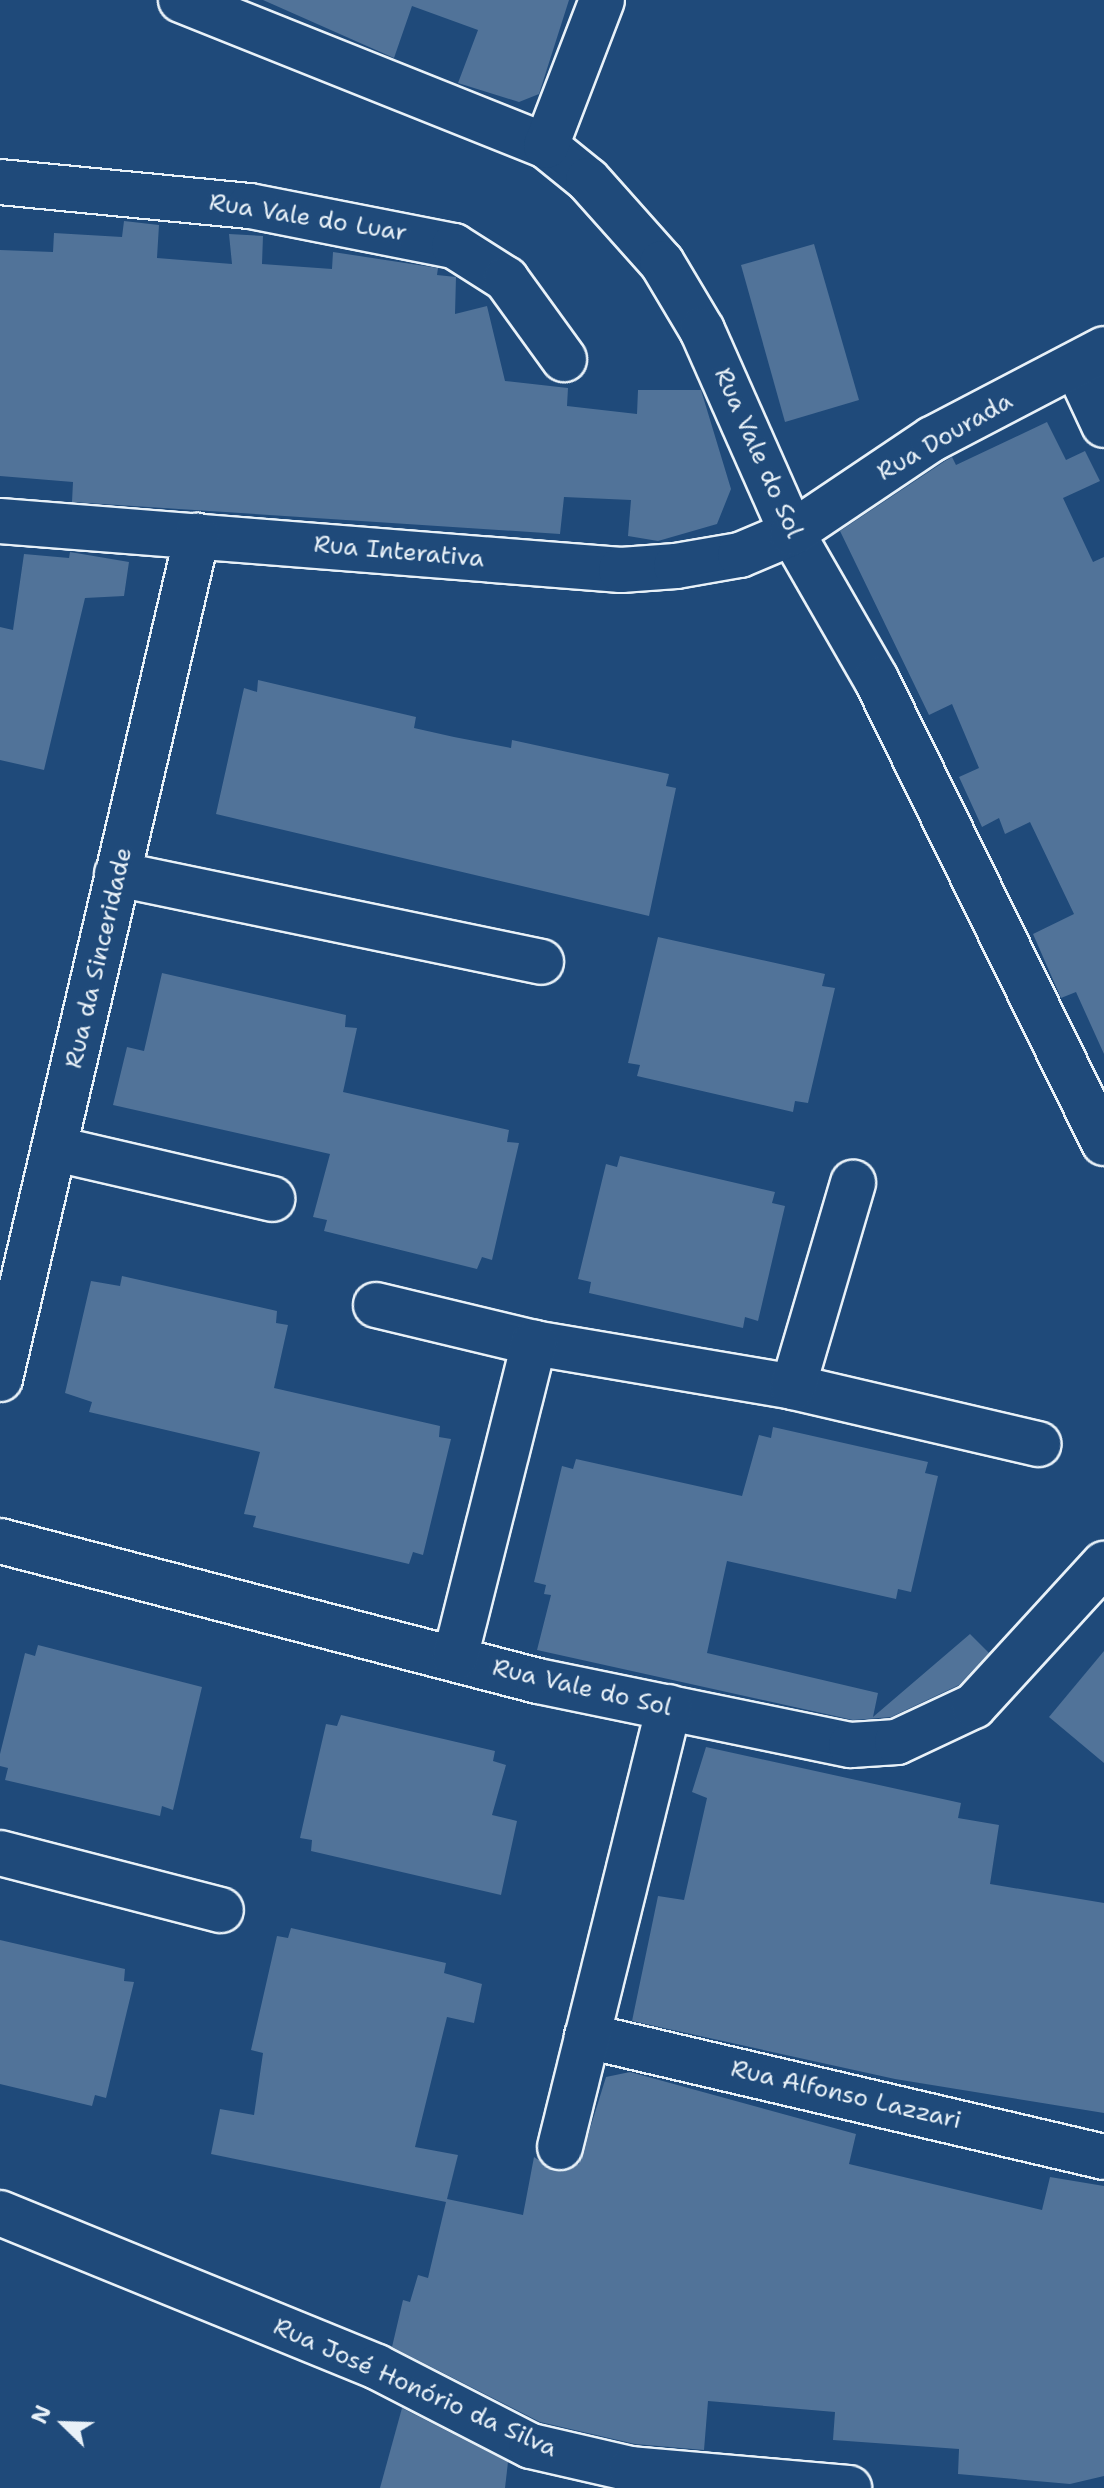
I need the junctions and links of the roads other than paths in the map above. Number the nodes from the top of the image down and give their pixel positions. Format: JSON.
{"nodes":[{"id":1,"x":181,"y":0,"type":"edge"},
{"id":2,"x":602,"y":0,"type":"edge"},
{"id":3,"x":546,"y":146,"type":"junction"},
{"id":4,"x":0,"y":182,"type":"edge"},
{"id":5,"x":1090,"y":357,"type":"edge"},
{"id":6,"x":564,"y":359,"type":"dead end"},
{"id":7,"x":1104,"y":425,"type":"edge"},
{"id":8,"x":0,"y":521,"type":"edge"},
{"id":9,"x":792,"y":533,"type":"junction"},
{"id":10,"x":197,"y":536,"type":"junction"},
{"id":11,"x":117,"y":874,"type":"junction"},
{"id":12,"x":541,"y":962,"type":"dead end"},
{"id":13,"x":1104,"y":1143,"type":"edge"},
{"id":14,"x":56,"y":1149,"type":"junction"},
{"id":15,"x":853,"y":1183,"type":"dead end"},
{"id":16,"x":272,"y":1199,"type":"dead end"},
{"id":17,"x":15,"y":1232,"type":"edge"},
{"id":18,"x":376,"y":1305,"type":"dead end"},
{"id":19,"x":534,"y":1343,"type":"junction"},
{"id":20,"x":0,"y":1379,"type":"edge"},
{"id":21,"x":793,"y":1387,"type":"junction"},
{"id":22,"x":1038,"y":1444,"type":"dead end"},
{"id":23,"x":0,"y":1541,"type":"edge"},
{"id":24,"x":1104,"y":1564,"type":"edge"},
{"id":25,"x":455,"y":1658,"type":"junction"},
{"id":26,"x":669,"y":1707,"type":"junction"},
{"id":27,"x":0,"y":1853,"type":"edge"},
{"id":28,"x":221,"y":1910,"type":"dead end"},
{"id":29,"x":587,"y":2036,"type":"junction"},
{"id":30,"x":560,"y":2147,"type":"dead end"},
{"id":31,"x":1104,"y":2157,"type":"edge"},
{"id":32,"x":0,"y":2213,"type":"edge"},
{"id":33,"x":849,"y":2488,"type":"edge"}],
"edges":[{"from":1,"to":3,"type":"street","name":"Rua Vale do Sol"},
{"from":2,"to":3,"type":"street"},
{"from":3,"to":9,"type":"street","name":"Rua Vale do Sol"},
{"from":4,"to":6,"type":"street","name":"Rua Vale do Luar"},
{"from":5,"to":7,"type":"street"},
{"from":5,"to":9,"type":"street","name":"Rua Dourada"},
{"from":8,"to":10,"type":"street","name":"Rua Interativa"},
{"from":9,"to":10,"type":"street","name":"Rua Interativa"},
{"from":9,"to":13,"type":"street","name":"Rua Vale do Sol"},
{"from":10,"to":11,"type":"street","name":"Rua da Sinceridade"},
{"from":11,"to":12,"type":"street"},
{"from":11,"to":14,"type":"street","name":"Rua da Sinceridade"},
{"from":14,"to":16,"type":"street"},
{"from":14,"to":17,"type":"street","name":"Rua da Sinceridade"},
{"from":15,"to":21,"type":"street"},
{"from":17,"to":20,"type":"street","name":"Rua da Sinceridade"},
{"from":18,"to":19,"type":"street"},
{"from":19,"to":21,"type":"street"},
{"from":19,"to":25,"type":"street"},
{"from":21,"to":22,"type":"street"},
{"from":23,"to":25,"type":"street","name":"Rua Vale do Sol"},
{"from":24,"to":26,"type":"street","name":"Rua Vale do Sol"},
{"from":25,"to":26,"type":"street","name":"Rua Vale do Sol"},
{"from":26,"to":29,"type":"street"},
{"from":27,"to":28,"type":"street"},
{"from":29,"to":30,"type":"street"},
{"from":29,"to":31,"type":"street","name":"Rua Alfonso Lazzari"},
{"from":32,"to":33,"type":"street","name":"Rua José Honório da Silva"}]}
